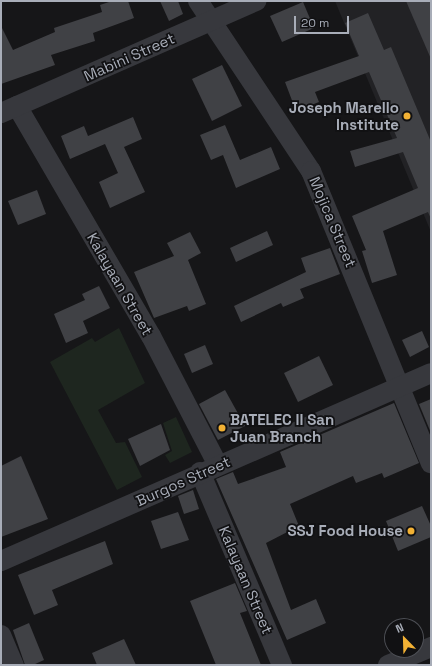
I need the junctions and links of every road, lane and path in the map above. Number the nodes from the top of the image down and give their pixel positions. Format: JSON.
{"nodes":[{"id":1,"x":198,"y":1,"type":"edge"},
{"id":2,"x":256,"y":1,"type":"edge"},
{"id":3,"x":211,"y":20,"type":"junction"},
{"id":4,"x":9,"y":109,"type":"edge"},
{"id":5,"x":431,"y":373,"type":"edge"},
{"id":6,"x":400,"y":386,"type":"junction"},
{"id":7,"x":431,"y":463,"type":"edge"},
{"id":8,"x":218,"y":465,"type":"junction"},
{"id":9,"x":200,"y":472,"type":"junction"},
{"id":10,"x":1,"y":561,"type":"edge"},
{"id":11,"x":1,"y":635,"type":"edge"},
{"id":12,"x":431,"y":647,"type":"edge"},
{"id":13,"x":14,"y":665,"type":"edge"},
{"id":14,"x":282,"y":665,"type":"edge"},
{"id":15,"x":388,"y":665,"type":"edge"}],
"edges":[{"from":1,"to":3,"type":"street","name":"Mojica Street"},
{"from":2,"to":3,"type":"street","name":"Mabini Street"},
{"from":3,"to":4,"type":"street","name":"Mabini Street"},
{"from":3,"to":6,"type":"street","name":"Mojica Street"},
{"from":4,"to":8,"type":"street","name":"Kalayaan Street"},
{"from":5,"to":6,"type":"street","name":"Burgos Street"},
{"from":6,"to":7,"type":"street","name":"Mojica Street"},
{"from":6,"to":8,"type":"street","name":"Burgos Street"},
{"from":8,"to":9,"type":"street","name":"Burgos Street"},
{"from":9,"to":10,"type":"street","name":"Burgos Street"},
{"from":9,"to":14,"type":"street","name":"Kalayaan Street"},
{"from":11,"to":13,"type":"street"},
{"from":12,"to":15,"type":"street"}]}
